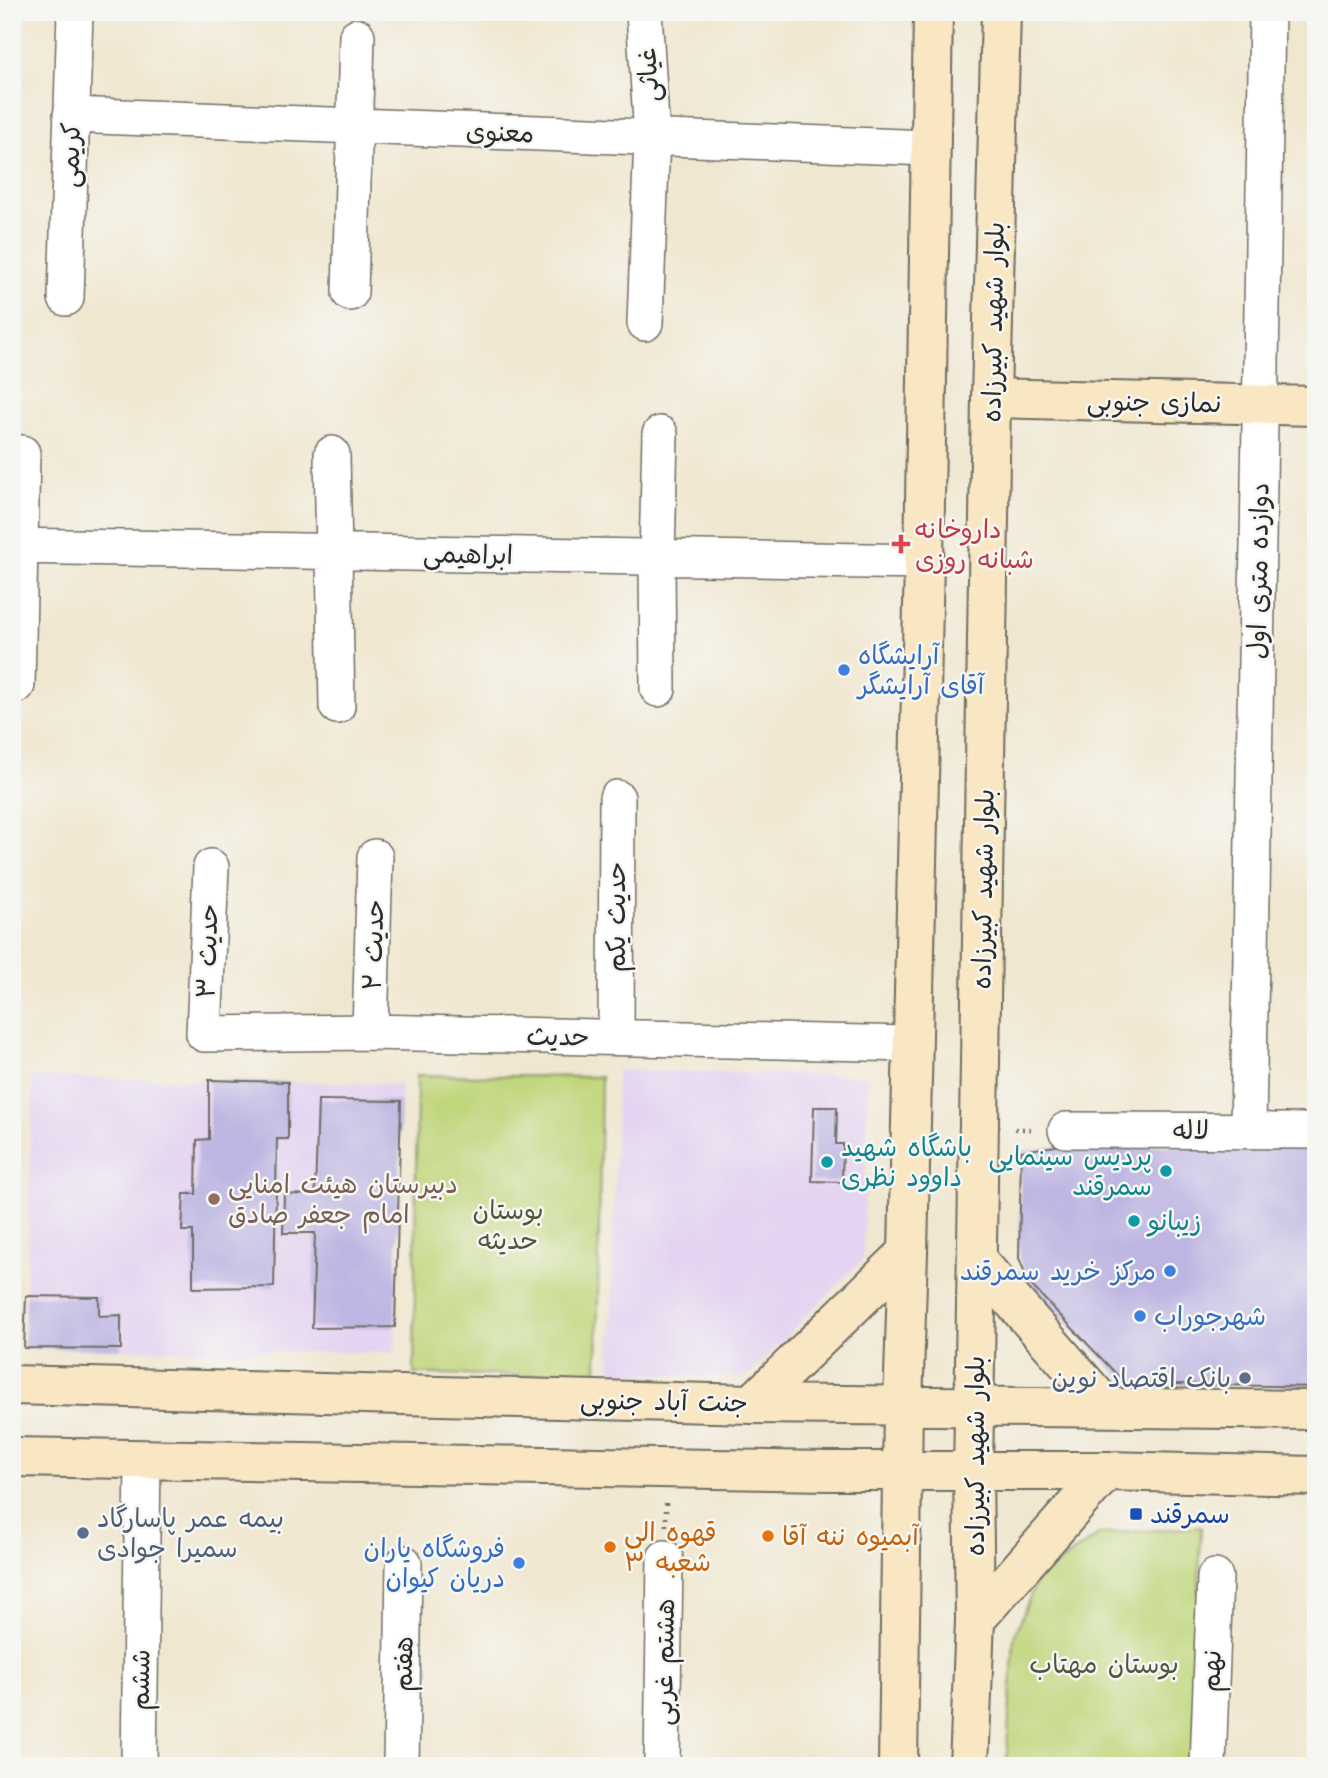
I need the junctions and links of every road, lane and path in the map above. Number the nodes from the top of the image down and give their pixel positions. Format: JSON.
{"nodes":[{"id":1,"x":75,"y":12,"type":"edge"},
{"id":2,"x":644,"y":12,"type":"edge"},
{"id":3,"x":933,"y":12,"type":"edge"},
{"id":4,"x":1002,"y":12,"type":"edge"},
{"id":5,"x":1267,"y":12,"type":"edge"},
{"id":6,"x":357,"y":36,"type":"dead end"},
{"id":7,"x":71,"y":115,"type":"junction"},
{"id":8,"x":355,"y":126,"type":"junction"},
{"id":9,"x":652,"y":137,"type":"junction"},
{"id":10,"x":930,"y":148,"type":"junction"},
{"id":11,"x":350,"y":293,"type":"dead end"},
{"id":12,"x":65,"y":298,"type":"dead end"},
{"id":13,"x":645,"y":323,"type":"dead end"},
{"id":14,"x":991,"y":398,"type":"junction"},
{"id":15,"x":1261,"y":404,"type":"junction"},
{"id":16,"x":1316,"y":406,"type":"edge"},
{"id":17,"x":660,"y":434,"type":"dead end"},
{"id":18,"x":22,"y":453,"type":"dead end"},
{"id":19,"x":332,"y":454,"type":"dead end"},
{"id":20,"x":16,"y":546,"type":"edge"},
{"id":21,"x":334,"y":552,"type":"junction"},
{"id":22,"x":657,"y":557,"type":"junction"},
{"id":23,"x":924,"y":562,"type":"junction"},
{"id":24,"x":17,"y":685,"type":"dead end"},
{"id":25,"x":658,"y":689,"type":"dead end"},
{"id":26,"x":337,"y":706,"type":"dead end"},
{"id":27,"x":617,"y":798,"type":"dead end"},
{"id":28,"x":375,"y":857,"type":"dead end"},
{"id":29,"x":211,"y":867,"type":"dead end"},
{"id":30,"x":370,"y":1032,"type":"junction"},
{"id":31,"x":204,"y":1034,"type":"joint"},
{"id":32,"x":616,"y":1037,"type":"junction"},
{"id":33,"x":912,"y":1044,"type":"junction"},
{"id":34,"x":979,"y":1127,"type":"junction"},
{"id":35,"x":1066,"y":1130,"type":"joint"},
{"id":36,"x":1248,"y":1130,"type":"junction"},
{"id":37,"x":1316,"y":1131,"type":"edge"},
{"id":38,"x":908,"y":1252,"type":"junction"},
{"id":39,"x":977,"y":1259,"type":"junction"},
{"id":40,"x":12,"y":1385,"type":"edge"},
{"id":41,"x":752,"y":1404,"type":"junction"},
{"id":42,"x":903,"y":1406,"type":"junction"},
{"id":43,"x":974,"y":1406,"type":"junction"},
{"id":44,"x":1106,"y":1407,"type":"junction"},
{"id":45,"x":1316,"y":1410,"type":"edge"},
{"id":46,"x":12,"y":1457,"type":"edge"},
{"id":47,"x":143,"y":1459,"type":"junction"},
{"id":48,"x":666,"y":1468,"type":"junction"},
{"id":49,"x":973,"y":1470,"type":"junction"},
{"id":50,"x":1106,"y":1471,"type":"junction"},
{"id":51,"x":903,"y":1472,"type":"junction"},
{"id":52,"x":1316,"y":1476,"type":"edge"},
{"id":53,"x":665,"y":1558,"type":"joint"},
{"id":54,"x":404,"y":1563,"type":"dead end"},
{"id":55,"x":1215,"y":1577,"type":"dead end"},
{"id":56,"x":975,"y":1620,"type":"junction"},
{"id":57,"x":139,"y":1766,"type":"edge"},
{"id":58,"x":401,"y":1766,"type":"edge"},
{"id":59,"x":662,"y":1766,"type":"edge"},
{"id":60,"x":898,"y":1766,"type":"edge"},
{"id":61,"x":969,"y":1766,"type":"edge"},
{"id":62,"x":1208,"y":1766,"type":"edge"}],
"edges":[{"from":1,"to":7,"type":"street","name":"کریمی"},
{"from":2,"to":9,"type":"street","name":"غیاثی"},
{"from":3,"to":10,"type":"main road"},
{"from":4,"to":14,"type":"main road","name":"بلوار شهید کبیرزاده"},
{"from":5,"to":15,"type":"street","name":"دوازده متری اول"},
{"from":6,"to":8,"type":"street"},
{"from":7,"to":8,"type":"street","name":"معنوی"},
{"from":7,"to":12,"type":"street","name":"کریمی"},
{"from":8,"to":9,"type":"street","name":"معنوی"},
{"from":8,"to":11,"type":"street"},
{"from":9,"to":10,"type":"street","name":"معنوی"},
{"from":9,"to":13,"type":"street","name":"غیاثی"},
{"from":10,"to":23,"type":"main road"},
{"from":14,"to":15,"type":"main road","name":"نمازی جنوبی"},
{"from":14,"to":34,"type":"main road","name":"بلوار شهید کبیرزاده"},
{"from":15,"to":16,"type":"main road","name":"نمازی جنوبی"},
{"from":15,"to":36,"type":"street","name":"دوازده متری اول"},
{"from":17,"to":22,"type":"street"},
{"from":18,"to":20,"type":"street"},
{"from":19,"to":21,"type":"street"},
{"from":20,"to":21,"type":"street","name":"ابراهیمی"},
{"from":20,"to":24,"type":"street"},
{"from":21,"to":22,"type":"street","name":"ابراهیمی"},
{"from":21,"to":26,"type":"street"},
{"from":22,"to":23,"type":"street","name":"ابراهیمی"},
{"from":22,"to":25,"type":"street"},
{"from":23,"to":33,"type":"main road"},
{"from":27,"to":32,"type":"street","name":"حدیث یکم"},
{"from":28,"to":30,"type":"street","name":"حدیث ۲"},
{"from":29,"to":31,"type":"street","name":"حدیث ۳"},
{"from":30,"to":31,"type":"street","name":"حدیث"},
{"from":30,"to":32,"type":"street","name":"حدیث"},
{"from":32,"to":33,"type":"street","name":"حدیث"},
{"from":33,"to":38,"type":"main road"},
{"from":34,"to":35,"type":"path"},
{"from":34,"to":39,"type":"main road","name":"بلوار شهید کبیرزاده"},
{"from":35,"to":36,"type":"street","name":"لاله"},
{"from":36,"to":37,"type":"street","name":"لاله"},
{"from":38,"to":41,"type":"main road"},
{"from":38,"to":42,"type":"main road"},
{"from":39,"to":43,"type":"main road","name":"بلوار شهید کبیرزاده"},
{"from":39,"to":44,"type":"main road"},
{"from":40,"to":41,"type":"main road","name":"جنت آباد جنوبی"},
{"from":41,"to":42,"type":"main road","name":"جنت آباد جنوبی"},
{"from":42,"to":43,"type":"main road","name":"جنت آباد جنوبی"},
{"from":42,"to":51,"type":"main road"},
{"from":43,"to":44,"type":"main road","name":"جنت آباد جنوبی"},
{"from":43,"to":49,"type":"main road","name":"بلوار شهید کبیرزاده"},
{"from":44,"to":45,"type":"main road","name":"جنت آباد جنوبی"},
{"from":46,"to":47,"type":"main road"},
{"from":47,"to":48,"type":"main road"},
{"from":47,"to":57,"type":"street","name":"ششم"},
{"from":48,"to":51,"type":"main road"},
{"from":48,"to":53,"type":"path"},
{"from":49,"to":50,"type":"main road"},
{"from":49,"to":51,"type":"main road"},
{"from":49,"to":56,"type":"main road","name":"بلوار شهید کبیرزاده"},
{"from":50,"to":52,"type":"main road"},
{"from":50,"to":56,"type":"main road"},
{"from":51,"to":60,"type":"main road"},
{"from":53,"to":59,"type":"street","name":"هشتم غربی"},
{"from":54,"to":58,"type":"street","name":"هفتم"},
{"from":55,"to":62,"type":"street","name":"نهم"},
{"from":56,"to":61,"type":"main road","name":"بلوار شهید کبیرزاده"}]}
